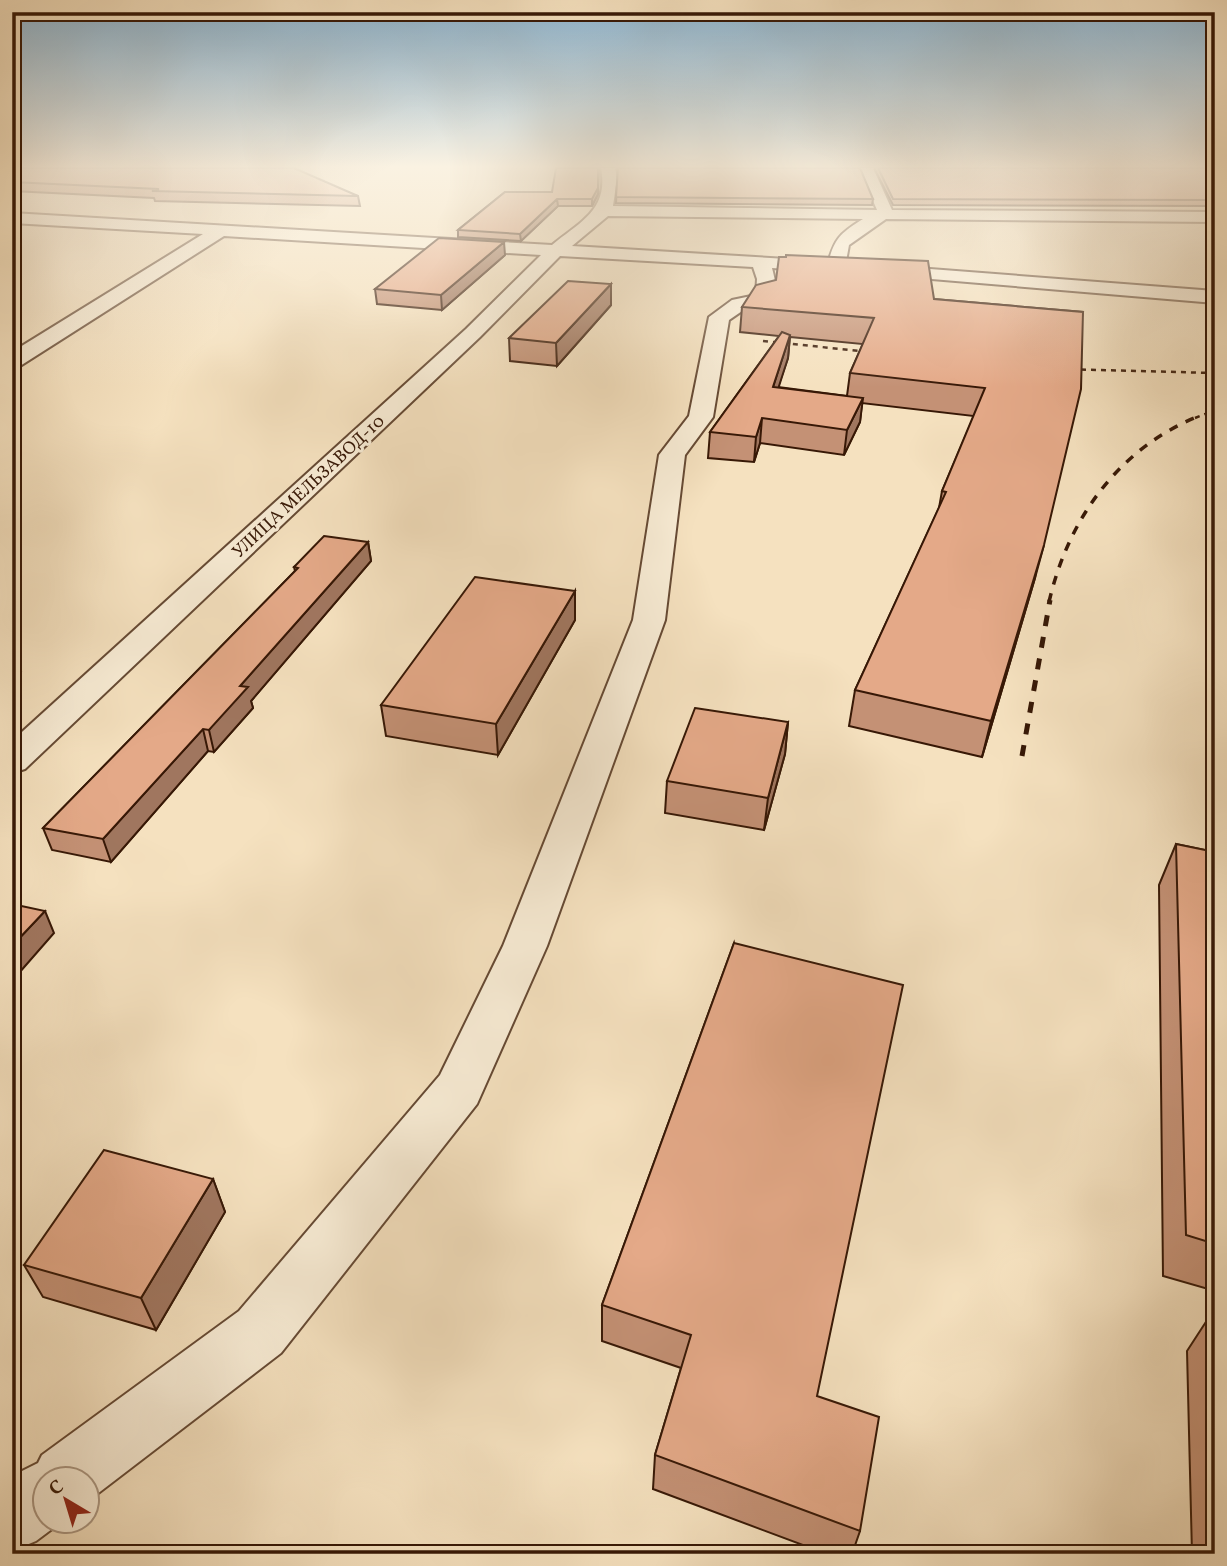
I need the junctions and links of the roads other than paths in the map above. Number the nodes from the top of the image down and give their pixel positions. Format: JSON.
{"nodes":[{"id":1,"x":204,"y":241,"type":"edge"},
{"id":2,"x":405,"y":241,"type":"edge"},
{"id":3,"x":567,"y":241,"type":"edge"},
{"id":4,"x":844,"y":241,"type":"edge"},
{"id":5,"x":555,"y":251,"type":"junction"},
{"id":6,"x":761,"y":263,"type":"junction"},
{"id":7,"x":836,"y":267,"type":"junction"},
{"id":8,"x":1215,"y":297,"type":"edge"},
{"id":9,"x":12,"y":361,"type":"edge"},
{"id":10,"x":12,"y":761,"type":"edge"},
{"id":11,"x":85,"y":1464,"type":"edge"},
{"id":12,"x":32,"y":1503,"type":"edge"},
{"id":13,"x":12,"y":1517,"type":"edge"}],
"edges":[{"from":1,"to":9,"type":"street"},
{"from":2,"to":5,"type":"street"},
{"from":3,"to":5,"type":"street","name":"УЛИЦА МЕЛЬЗАВОД-10"},
{"from":4,"to":7,"type":"street"},
{"from":5,"to":6,"type":"street"},
{"from":5,"to":10,"type":"street","name":"УЛИЦА МЕЛЬЗАВОД-10"},
{"from":6,"to":7,"type":"street"},
{"from":6,"to":11,"type":"street"},
{"from":7,"to":8,"type":"street"},
{"from":12,"to":13,"type":"street"}]}
